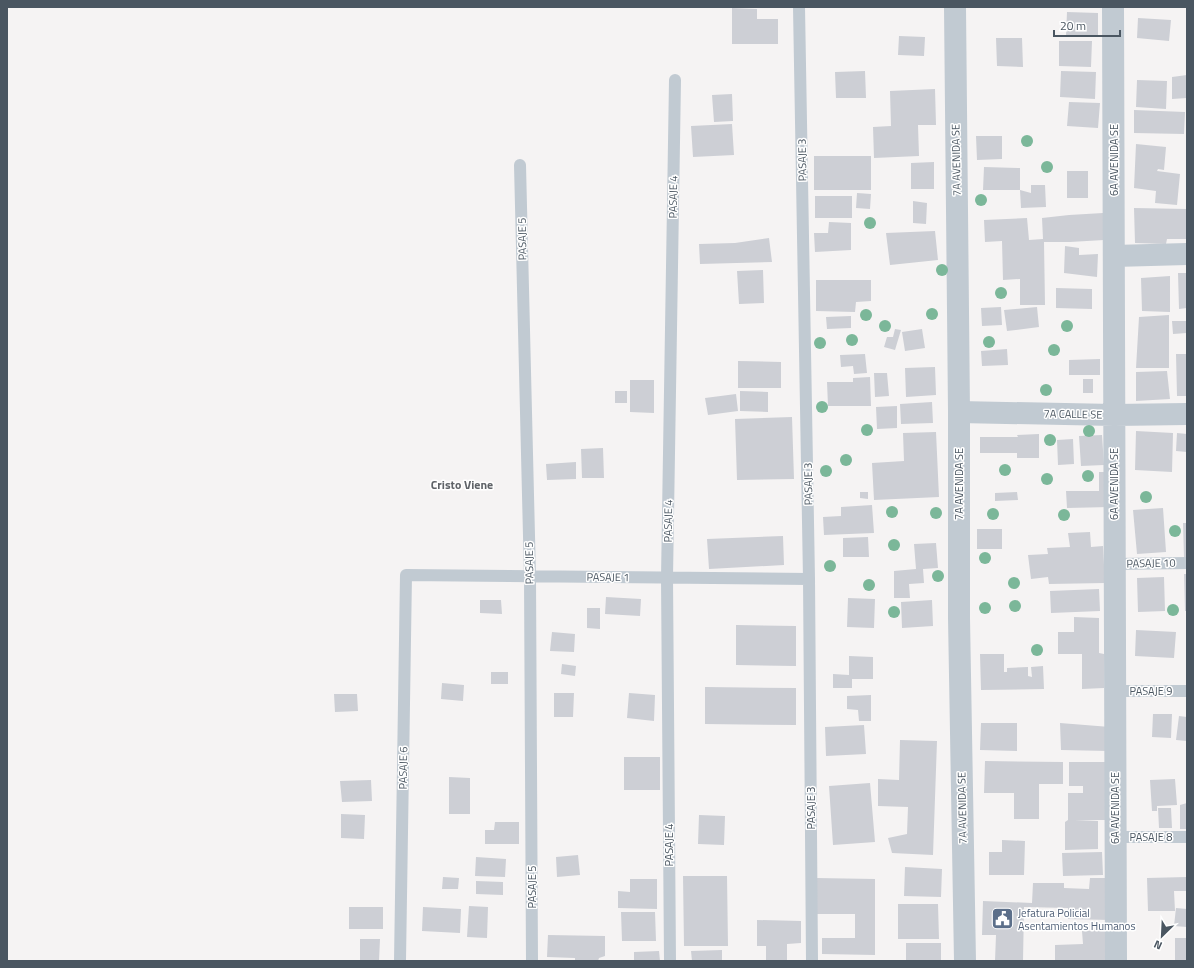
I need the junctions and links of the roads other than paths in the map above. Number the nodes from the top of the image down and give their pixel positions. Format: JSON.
{"nodes":[{"id":1,"x":799,"y":7,"type":"edge"},
{"id":2,"x":955,"y":7,"type":"edge"},
{"id":3,"x":1113,"y":7,"type":"edge"},
{"id":4,"x":675,"y":80,"type":"dead end"},
{"id":5,"x":520,"y":165,"type":"dead end"},
{"id":6,"x":1187,"y":254,"type":"edge"},
{"id":7,"x":1114,"y":256,"type":"junction"},
{"id":8,"x":959,"y":412,"type":"junction"},
{"id":9,"x":1187,"y":414,"type":"edge"},
{"id":10,"x":1114,"y":415,"type":"junction"},
{"id":11,"x":1187,"y":563,"type":"edge"},
{"id":12,"x":1115,"y":564,"type":"junction"},
{"id":13,"x":406,"y":575,"type":"joint"},
{"id":14,"x":530,"y":577,"type":"junction"},
{"id":15,"x":667,"y":578,"type":"junction"},
{"id":16,"x":810,"y":579,"type":"junction"},
{"id":17,"x":1115,"y":691,"type":"junction"},
{"id":18,"x":1187,"y":691,"type":"edge"},
{"id":19,"x":1115,"y":837,"type":"junction"},
{"id":20,"x":1187,"y":837,"type":"edge"},
{"id":21,"x":400,"y":961,"type":"edge"},
{"id":22,"x":532,"y":961,"type":"edge"},
{"id":23,"x":670,"y":961,"type":"edge"},
{"id":24,"x":812,"y":961,"type":"edge"},
{"id":25,"x":965,"y":961,"type":"edge"},
{"id":26,"x":1116,"y":961,"type":"edge"}],
"edges":[{"from":1,"to":16,"type":"lane","name":"PASAJE 3"},
{"from":2,"to":8,"type":"street","name":"7A AVENIDA SE"},
{"from":3,"to":7,"type":"street","name":"6A AVENIDA SE"},
{"from":4,"to":15,"type":"lane","name":"PASAJE 4"},
{"from":5,"to":14,"type":"lane","name":"PASAJE 5"},
{"from":6,"to":7,"type":"street"},
{"from":7,"to":10,"type":"street","name":"6A AVENIDA SE"},
{"from":8,"to":10,"type":"street","name":"7A CALLE SE"},
{"from":8,"to":25,"type":"street","name":"7A AVENIDA SE"},
{"from":9,"to":10,"type":"street","name":"7A CALLE SE"},
{"from":10,"to":12,"type":"street","name":"6A AVENIDA SE"},
{"from":11,"to":12,"type":"lane","name":"PASAJE 10"},
{"from":12,"to":17,"type":"street","name":"6A AVENIDA SE"},
{"from":13,"to":14,"type":"lane","name":"PASAJE 1"},
{"from":13,"to":21,"type":"lane","name":"PASAJE 6"},
{"from":14,"to":15,"type":"lane","name":"PASAJE 1"},
{"from":14,"to":22,"type":"lane","name":"PASAJE 5"},
{"from":15,"to":16,"type":"lane","name":"PASAJE 1"},
{"from":15,"to":23,"type":"lane","name":"PASAJE 4"},
{"from":16,"to":24,"type":"lane","name":"PASAJE 3"},
{"from":17,"to":18,"type":"lane","name":"PASAJE 9"},
{"from":17,"to":19,"type":"street","name":"6A AVENIDA SE"},
{"from":19,"to":20,"type":"lane","name":"PASAJE 8"},
{"from":19,"to":26,"type":"street","name":"6A AVENIDA SE"}]}
